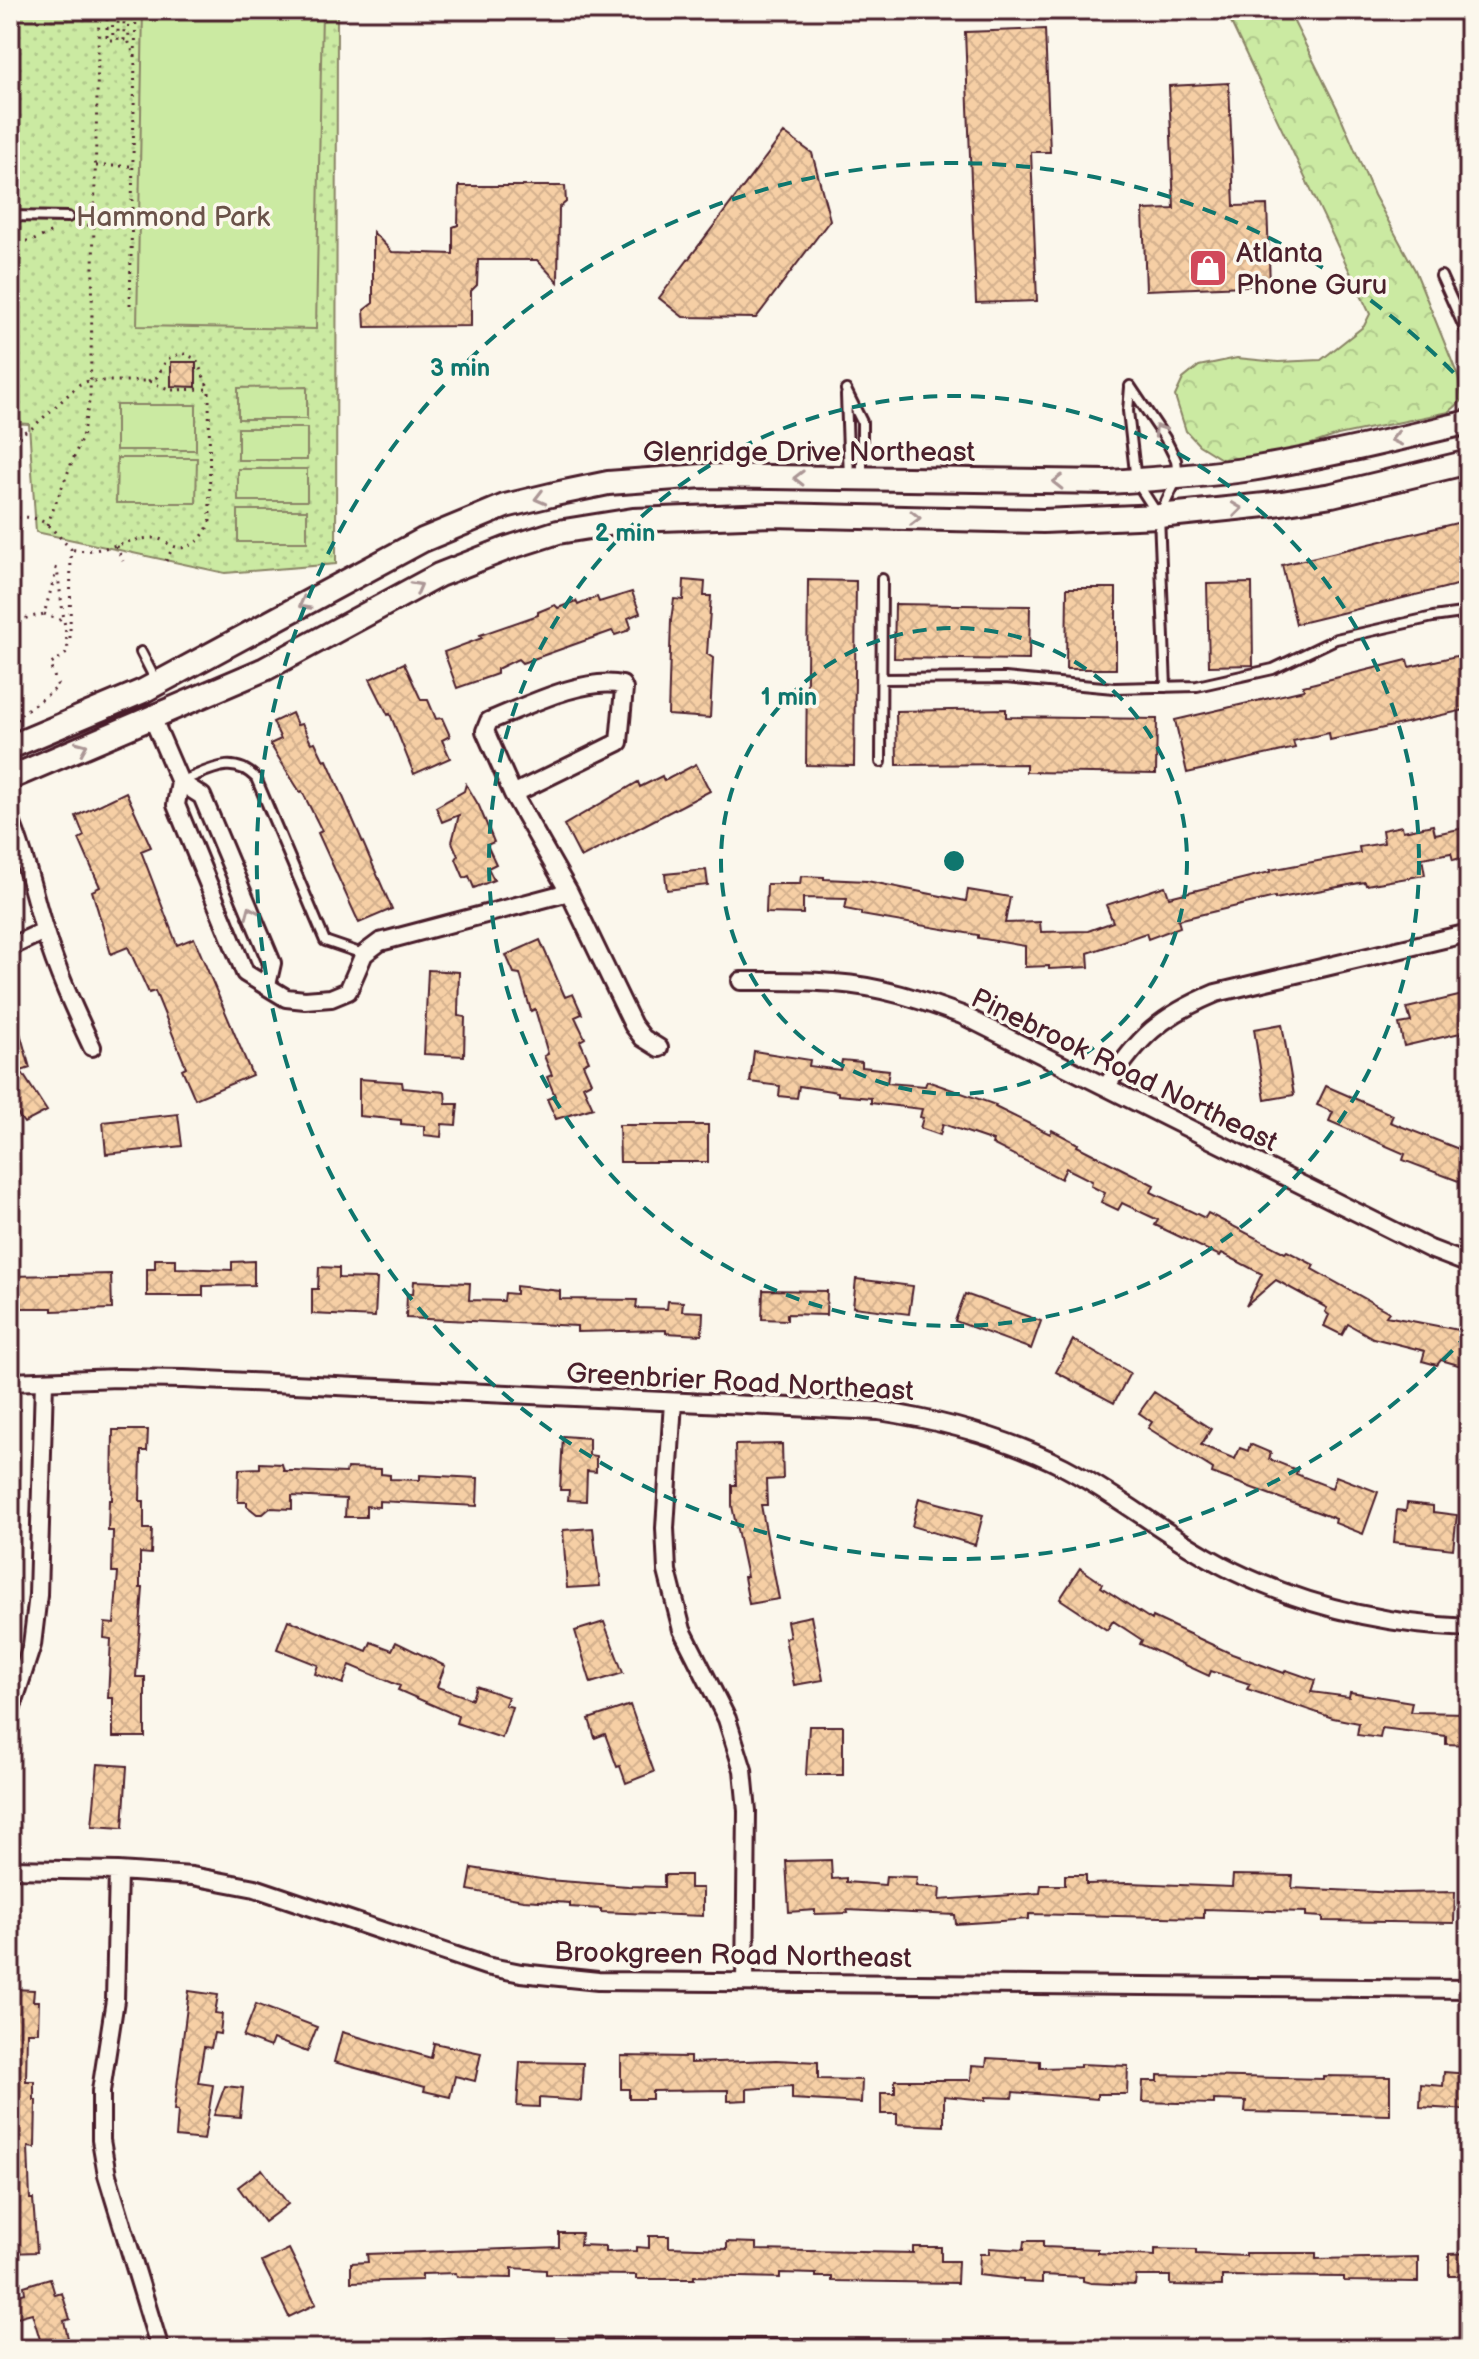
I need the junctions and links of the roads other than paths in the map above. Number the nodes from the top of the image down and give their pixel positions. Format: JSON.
{"nodes":[{"id":1,"x":10,"y":216,"type":"edge"},
{"id":2,"x":68,"y":217,"type":"dead end"},
{"id":3,"x":1441,"y":276,"type":"dead end"},
{"id":4,"x":1469,"y":338,"type":"edge"},
{"id":5,"x":1469,"y":422,"type":"edge"},
{"id":6,"x":1469,"y":462,"type":"edge"},
{"id":7,"x":1178,"y":477,"type":"junction"},
{"id":8,"x":856,"y":478,"type":"junction"},
{"id":9,"x":1136,"y":481,"type":"junction"},
{"id":10,"x":1159,"y":516,"type":"junction"},
{"id":11,"x":882,"y":579,"type":"dead end"},
{"id":12,"x":1469,"y":612,"type":"edge"},
{"id":13,"x":141,"y":652,"type":"dead end"},
{"id":14,"x":882,"y":679,"type":"junction"},
{"id":15,"x":157,"y":684,"type":"junction"},
{"id":16,"x":1166,"y":687,"type":"junction"},
{"id":17,"x":152,"y":717,"type":"junction"},
{"id":18,"x":10,"y":747,"type":"edge"},
{"id":19,"x":881,"y":762,"type":"dead end"},
{"id":20,"x":10,"y":778,"type":"edge"},
{"id":21,"x":180,"y":782,"type":"junction"},
{"id":22,"x":513,"y":794,"type":"junction"},
{"id":23,"x":10,"y":819,"type":"edge"},
{"id":24,"x":569,"y":892,"type":"junction"},
{"id":25,"x":44,"y":931,"type":"junction"},
{"id":26,"x":1469,"y":933,"type":"edge"},
{"id":27,"x":10,"y":947,"type":"edge"},
{"id":28,"x":364,"y":954,"type":"junction"},
{"id":29,"x":741,"y":981,"type":"dead end"},
{"id":30,"x":267,"y":985,"type":"junction"},
{"id":31,"x":92,"y":1047,"type":"dead end"},
{"id":32,"x":659,"y":1048,"type":"dead end"},
{"id":33,"x":1106,"y":1087,"type":"junction"},
{"id":34,"x":1469,"y":1264,"type":"edge"},
{"id":35,"x":44,"y":1381,"type":"junction"},
{"id":36,"x":10,"y":1382,"type":"edge"},
{"id":37,"x":673,"y":1402,"type":"junction"},
{"id":38,"x":1469,"y":1628,"type":"edge"},
{"id":39,"x":10,"y":1713,"type":"edge"},
{"id":40,"x":10,"y":1869,"type":"edge"},
{"id":41,"x":118,"y":1871,"type":"junction"},
{"id":42,"x":745,"y":1982,"type":"junction"},
{"id":43,"x":1469,"y":1989,"type":"edge"},
{"id":44,"x":641,"y":2348,"type":"edge"},
{"id":45,"x":160,"y":2349,"type":"edge"},
{"id":46,"x":427,"y":2349,"type":"edge"},
{"id":47,"x":1008,"y":2349,"type":"edge"},
{"id":48,"x":1043,"y":2349,"type":"edge"}],
"edges":[{"from":1,"to":2,"type":"lane"},
{"from":3,"to":4,"type":"lane"},
{"from":5,"to":7,"type":"main road","name":"Glenridge Drive Northeast","one_way":true},
{"from":10,"to":6,"type":"main road","one_way":true},
{"from":7,"to":9,"type":"main road","name":"Glenridge Drive Northeast"},
{"from":7,"to":9,"type":"lane","one_way":true},
{"from":7,"to":10,"type":"lane"},
{"from":8,"to":8,"type":"lane"},
{"from":9,"to":8,"type":"main road","name":"Glenridge Drive Northeast","one_way":true},
{"from":8,"to":15,"type":"main road","name":"Glenridge Drive Northeast","one_way":true},
{"from":9,"to":10,"type":"lane"},
{"from":10,"to":16,"type":"lane"},
{"from":17,"to":10,"type":"main road","one_way":true},
{"from":11,"to":14,"type":"lane"},
{"from":12,"to":16,"type":"lane"},
{"from":13,"to":15,"type":"lane"},
{"from":14,"to":16,"type":"lane"},
{"from":14,"to":19,"type":"lane"},
{"from":15,"to":18,"type":"main road","name":"Glenridge Drive Northeast"},
{"from":20,"to":17,"type":"main road","one_way":true},
{"from":17,"to":21,"type":"street"},
{"from":21,"to":28,"type":"lane"},
{"from":30,"to":21,"type":"street","one_way":true},
{"from":21,"to":30,"type":"street"},
{"from":22,"to":22,"type":"street"},
{"from":22,"to":24,"type":"street"},
{"from":23,"to":25,"type":"street"},
{"from":24,"to":28,"type":"street"},
{"from":24,"to":32,"type":"street"},
{"from":25,"to":27,"type":"street"},
{"from":25,"to":31,"type":"street"},
{"from":26,"to":33,"type":"street"},
{"from":28,"to":30,"type":"street"},
{"from":29,"to":33,"type":"street","name":"Pinebrook Road Northeast"},
{"from":33,"to":34,"type":"street","name":"Pinebrook Road Northeast"},
{"from":35,"to":36,"type":"street","name":"Greenbrier Road Northeast"},
{"from":35,"to":37,"type":"street","name":"Greenbrier Road Northeast"},
{"from":35,"to":39,"type":"street"},
{"from":37,"to":38,"type":"street","name":"Greenbrier Road Northeast"},
{"from":37,"to":42,"type":"street"},
{"from":40,"to":41,"type":"street","name":"Brookgreen Road Northeast"},
{"from":41,"to":42,"type":"street","name":"Brookgreen Road Northeast"},
{"from":41,"to":45,"type":"street"},
{"from":42,"to":43,"type":"street","name":"Brookgreen Road Northeast"},
{"from":44,"to":46,"type":"street"},
{"from":44,"to":47,"type":"street"},
{"from":47,"to":48,"type":"street"}]}
